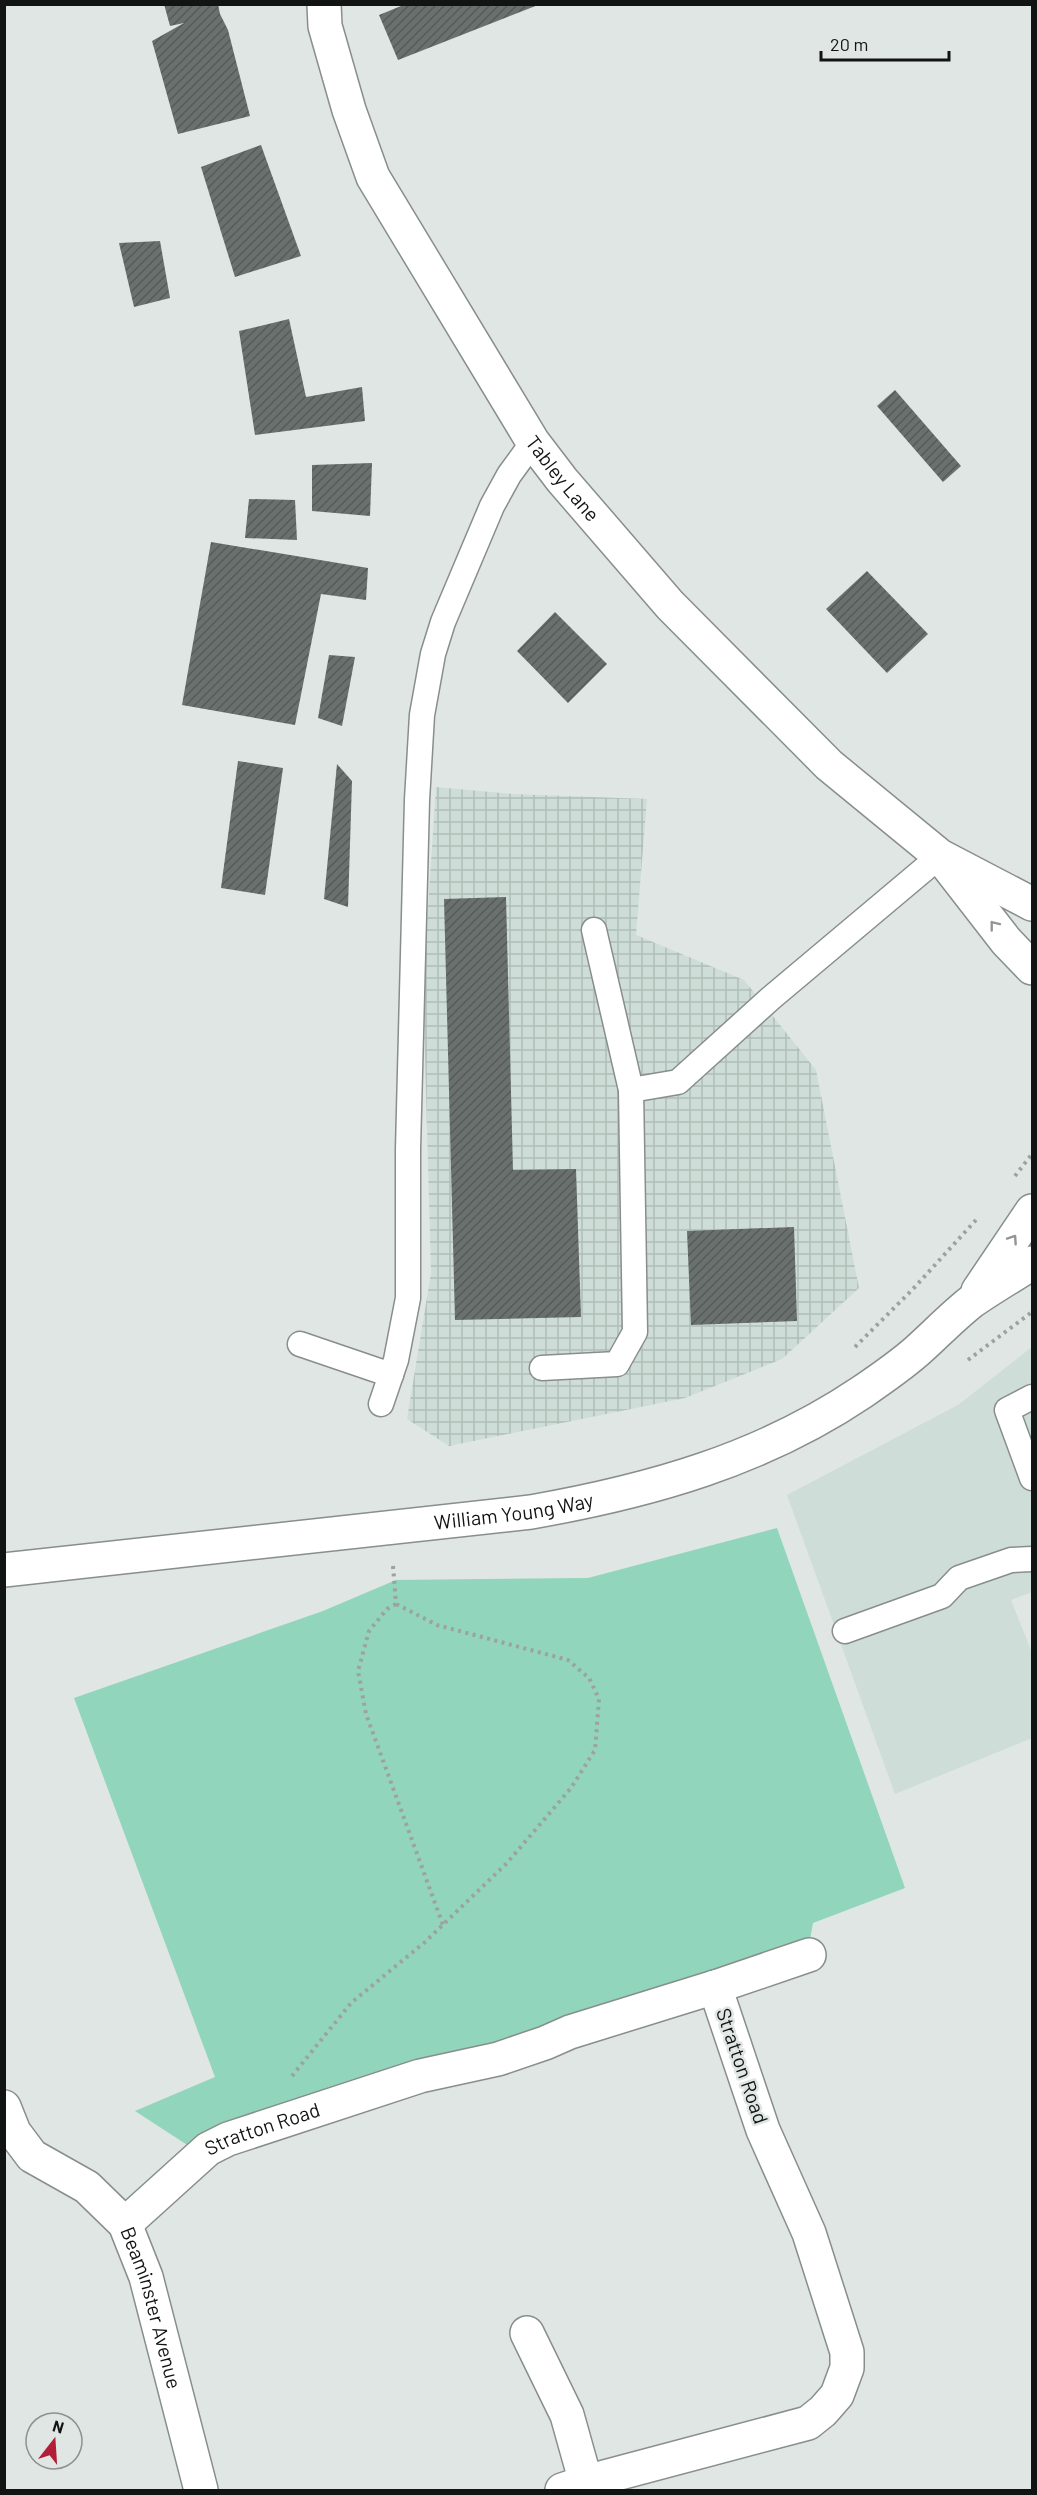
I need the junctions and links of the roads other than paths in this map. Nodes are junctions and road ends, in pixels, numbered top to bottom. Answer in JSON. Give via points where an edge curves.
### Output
{"nodes":[{"id":1,"x":324,"y":4,"type":"edge"},
{"id":2,"x":533,"y":442,"type":"junction"},
{"id":3,"x":940,"y":856,"type":"junction"},
{"id":4,"x":1032,"y":904,"type":"edge"},
{"id":5,"x":594,"y":930,"type":"dead end"},
{"id":6,"x":1032,"y":968,"type":"edge"},
{"id":7,"x":631,"y":1090,"type":"junction"},
{"id":8,"x":1032,"y":1211,"type":"edge"},
{"id":9,"x":1032,"y":1263,"type":"edge"},
{"id":10,"x":971,"y":1303,"type":"junction"},
{"id":11,"x":300,"y":1344,"type":"dead end"},
{"id":12,"x":542,"y":1368,"type":"dead end"},
{"id":13,"x":391,"y":1375,"type":"junction"},
{"id":14,"x":1032,"y":1397,"type":"edge"},
{"id":15,"x":381,"y":1404,"type":"dead end"},
{"id":16,"x":1032,"y":1478,"type":"edge"},
{"id":17,"x":1032,"y":1559,"type":"edge"},
{"id":18,"x":4,"y":1570,"type":"edge"},
{"id":19,"x":844,"y":1631,"type":"dead end"},
{"id":20,"x":809,"y":1955,"type":"dead end"},
{"id":21,"x":715,"y":1987,"type":"junction"},
{"id":22,"x":4,"y":2107,"type":"edge"},
{"id":23,"x":125,"y":2224,"type":"junction"},
{"id":24,"x":527,"y":2333,"type":"dead end"},
{"id":25,"x":579,"y":2488,"type":"edge"},
{"id":26,"x":201,"y":2490,"type":"edge"}],
"edges":[{"from":1,"to":2,"type":"main road","name":"Tabley Lane","via":[[324,26],[373,177]]},
{"from":2,"to":3,"type":"main road","name":"Tabley Lane","via":[[655,588],[714,651],[829,765]]},
{"from":2,"to":13,"type":"lane","via":[[492,506],[443,622],[422,715],[408,1149],[408,1298]]},
{"from":3,"to":4,"type":"main road","name":"Tabley Lane"},
{"from":6,"to":3,"type":"main road","name":"Tabley Lane","one_way":true},
{"from":3,"to":7,"type":"lane","via":[[678,1082]]},
{"from":5,"to":7,"type":"lane"},
{"from":7,"to":12,"type":"lane","via":[[635,1332],[616,1364]]},
{"from":10,"to":8,"type":"main road","name":"William Young Way","one_way":true},
{"from":9,"to":10,"type":"main road","name":"William Young Way"},
{"from":10,"to":18,"type":"main road","name":"William Young Way","via":[[888,1373],[797,1431],[731,1461],[664,1484],[531,1512]]},
{"from":11,"to":13,"type":"lane"},
{"from":13,"to":15,"type":"lane"},
{"from":14,"to":16,"type":"lane","via":[[1007,1410]]},
{"from":17,"to":19,"type":"lane","via":[[1011,1560],[959,1578],[942,1596]]},
{"from":20,"to":21,"type":"main road"},
{"from":21,"to":23,"type":"main road","name":"Stratton Road","via":[[498,2059],[420,2076],[228,2139],[207,2149]]},
{"from":21,"to":25,"type":"main road","name":"Stratton Road","via":[[763,2130],[809,2233],[841,2327],[847,2368],[837,2395],[808,2422]]},
{"from":22,"to":23,"type":"main road","name":"Beaminster Avenue","via":[[14,2132],[32,2156],[87,2187]]},
{"from":23,"to":26,"type":"main road","name":"Beaminster Avenue","via":[[146,2277]]},
{"from":24,"to":25,"type":"main road","name":"Stratton Road","via":[[567,2415]]}]}
